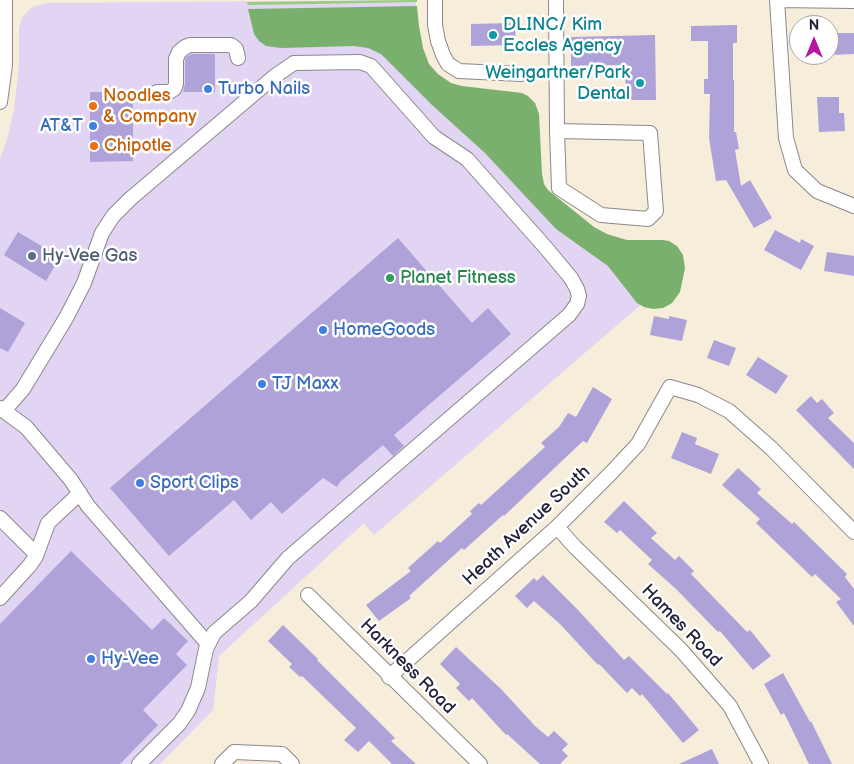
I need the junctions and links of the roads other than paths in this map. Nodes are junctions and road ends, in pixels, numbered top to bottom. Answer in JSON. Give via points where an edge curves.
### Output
{"nodes":[{"id":1,"x":5,"y":0,"type":"edge"},
{"id":2,"x":435,"y":0,"type":"edge"},
{"id":3,"x":556,"y":0,"type":"edge"},
{"id":4,"x":777,"y":0,"type":"edge"},
{"id":5,"x":854,"y":1,"type":"edge"},
{"id":6,"x":238,"y":58,"type":"dead end"},
{"id":7,"x":521,"y":74,"type":"dead end"},
{"id":8,"x":157,"y":92,"type":"dead end"},
{"id":9,"x":0,"y":102,"type":"edge"},
{"id":10,"x":557,"y":131,"type":"junction"},
{"id":11,"x":854,"y":206,"type":"edge"},
{"id":12,"x":2,"y":409,"type":"edge"},
{"id":13,"x":80,"y":493,"type":"junction"},
{"id":14,"x":0,"y":518,"type":"edge"},
{"id":15,"x":557,"y":527,"type":"junction"},
{"id":16,"x":854,"y":532,"type":"edge"},
{"id":17,"x":36,"y":554,"type":"junction"},
{"id":18,"x":308,"y":595,"type":"dead end"},
{"id":19,"x":0,"y":598,"type":"edge"},
{"id":20,"x":208,"y":644,"type":"junction"},
{"id":21,"x":389,"y":677,"type":"junction"},
{"id":22,"x":139,"y":764,"type":"edge"},
{"id":23,"x":222,"y":764,"type":"edge"},
{"id":24,"x":292,"y":764,"type":"edge"},
{"id":25,"x":480,"y":764,"type":"edge"},
{"id":26,"x":761,"y":764,"type":"edge"}],
"edges":[{"from":1,"to":9,"type":"street","via":[[5,66]]},
{"from":2,"to":7,"type":"street","via":[[438,41],[448,64],[460,71]]},
{"from":3,"to":10,"type":"street"},
{"from":4,"to":5,"type":"street"},
{"from":4,"to":11,"type":"street","via":[[786,138],[795,170],[818,191]]},
{"from":6,"to":8,"type":"street","via":[[236,49],[231,45],[185,47],[176,59],[174,90]]},
{"from":10,"to":10,"type":"street","via":[[650,133],[656,211],[648,219],[601,215],[559,188]]},
{"from":12,"to":13,"type":"street","via":[[26,427]]},
{"from":12,"to":20,"type":"street","via":[[22,389],[66,318],[113,216],[292,63],[360,62],[370,65],[434,138],[467,159],[546,248],[574,282],[578,300],[573,311],[288,558],[258,594],[216,632]]},
{"from":13,"to":17,"type":"street","via":[[48,523]]},
{"from":13,"to":20,"type":"street"},
{"from":14,"to":17,"type":"street"},
{"from":15,"to":16,"type":"street","name":"Heath Avenue South","via":[[638,444],[670,387],[698,395],[729,411],[771,448]]},
{"from":15,"to":21,"type":"street","name":"Heath Avenue South"},
{"from":15,"to":26,"type":"street","name":"Hames Road","via":[[681,650],[730,706]]},
{"from":17,"to":19,"type":"street","via":[[25,572]]},
{"from":18,"to":21,"type":"street","name":"Harkness Road"},
{"from":20,"to":22,"type":"street","via":[[188,711]]},
{"from":21,"to":25,"type":"street","name":"Harkness Road"},
{"from":23,"to":24,"type":"street","via":[[234,752],[282,754]]}]}
